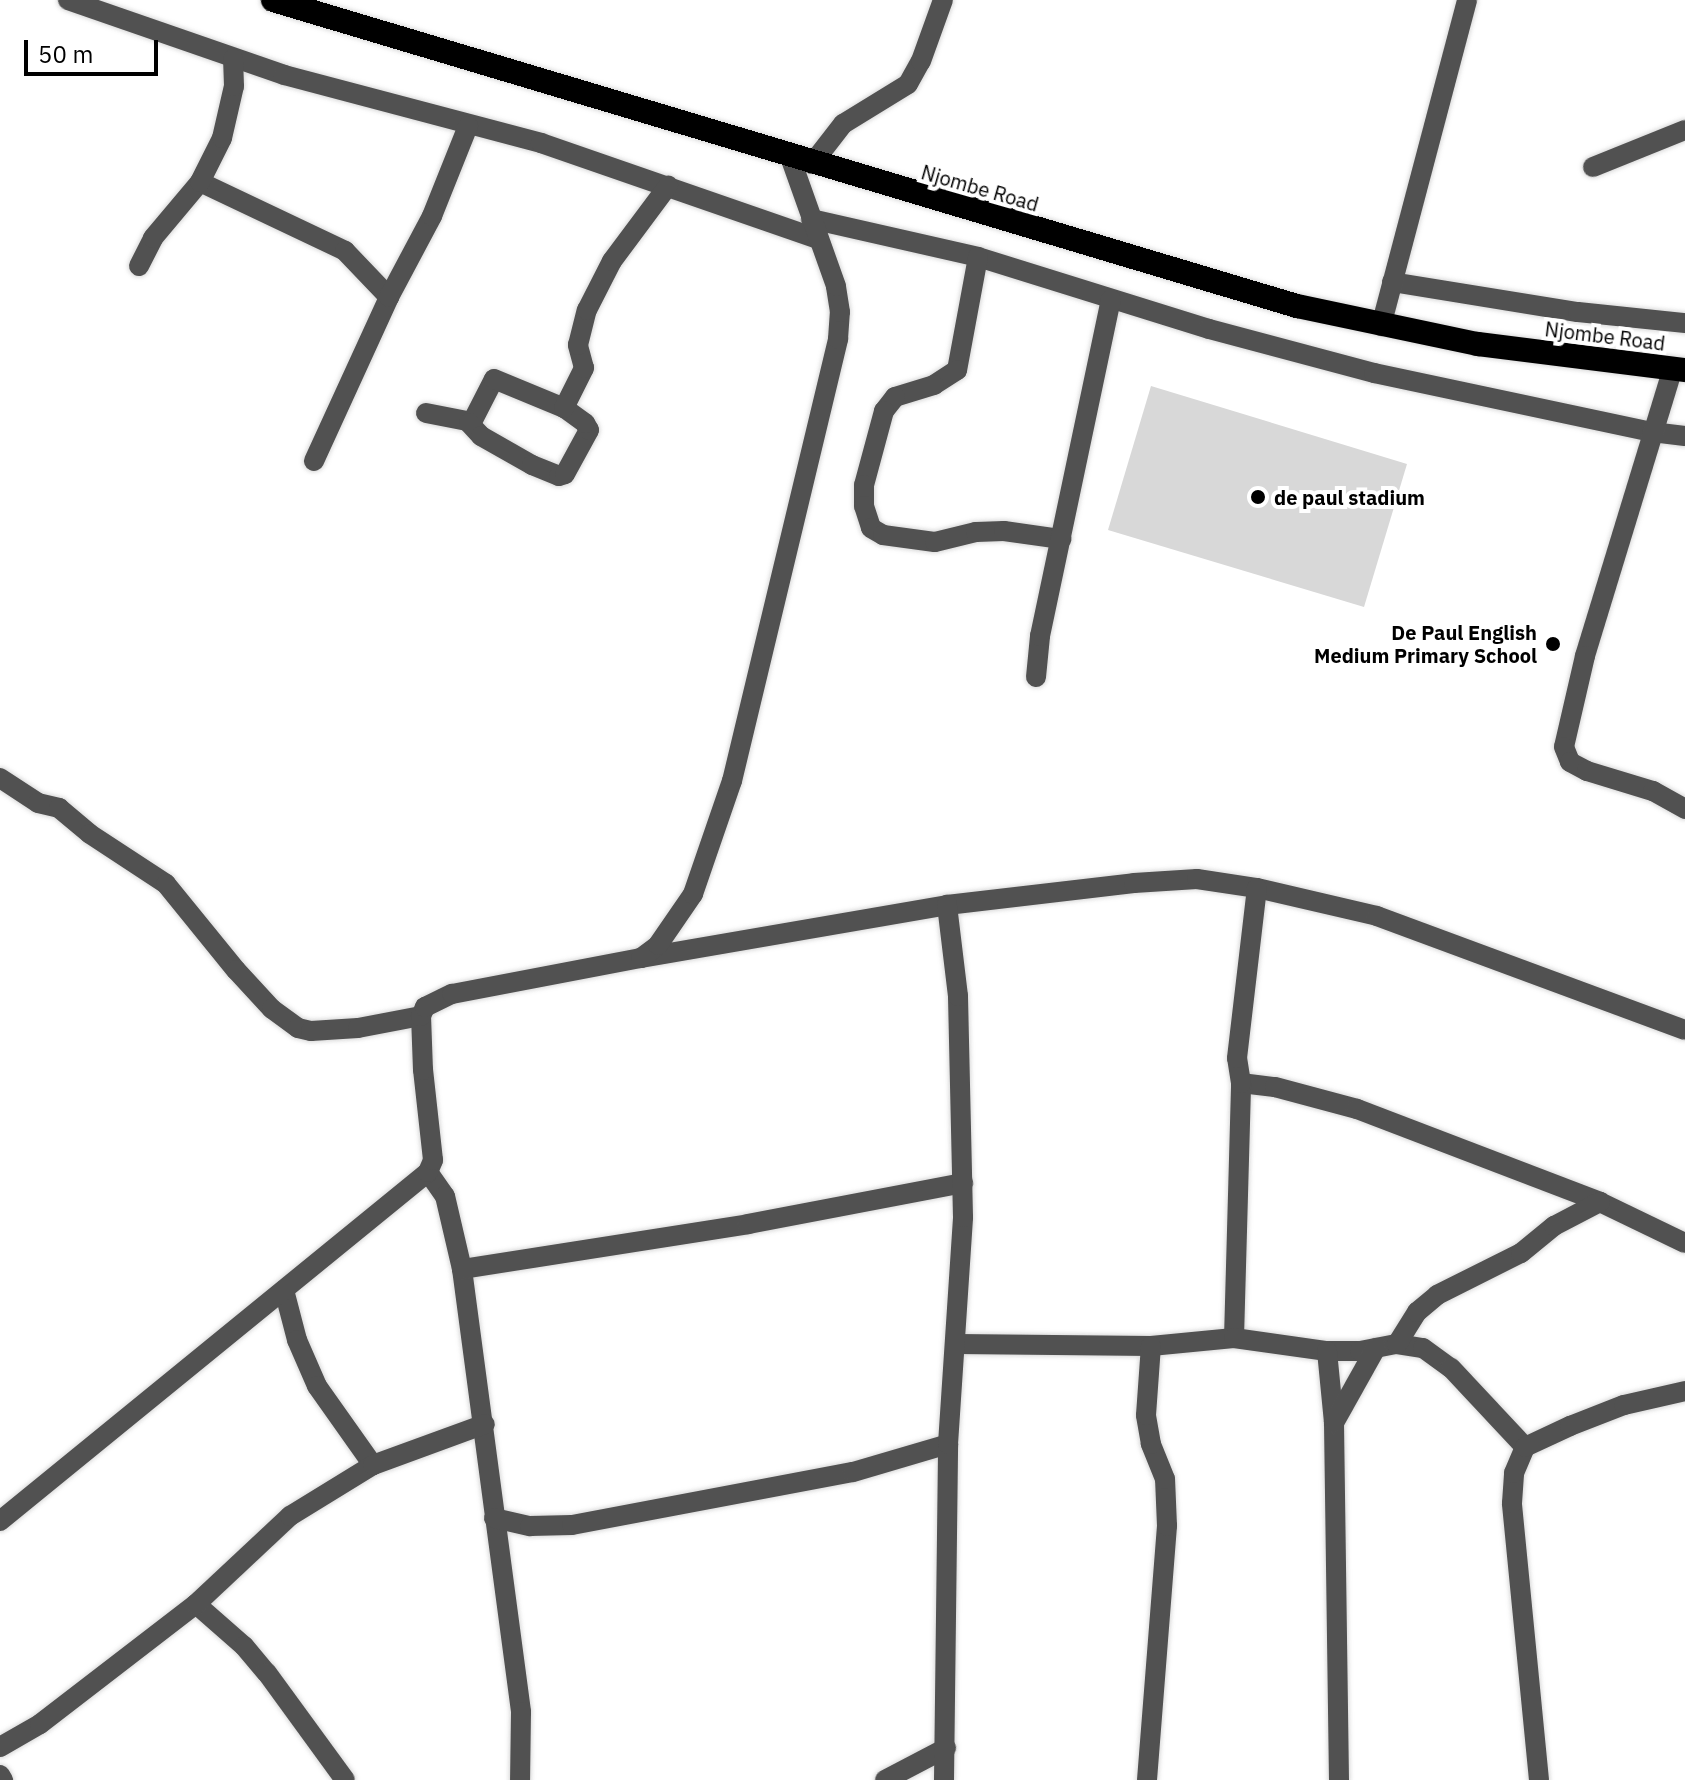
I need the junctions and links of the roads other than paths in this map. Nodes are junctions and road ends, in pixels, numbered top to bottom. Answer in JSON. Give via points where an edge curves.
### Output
{"nodes":[{"id":1,"x":273,"y":0,"type":"edge"},
{"id":2,"x":943,"y":0,"type":"edge"},
{"id":3,"x":1467,"y":0,"type":"edge"},
{"id":4,"x":74,"y":1,"type":"edge"},
{"id":5,"x":233,"y":59,"type":"junction"},
{"id":6,"x":468,"y":126,"type":"junction"},
{"id":7,"x":1685,"y":130,"type":"edge"},
{"id":8,"x":801,"y":160,"type":"junction"},
{"id":9,"x":1593,"y":167,"type":"dead end"},
{"id":10,"x":200,"y":182,"type":"junction"},
{"id":11,"x":668,"y":186,"type":"junction"},
{"id":12,"x":811,"y":219,"type":"junction"},
{"id":13,"x":819,"y":239,"type":"junction"},
{"id":14,"x":978,"y":257,"type":"junction"},
{"id":15,"x":139,"y":266,"type":"dead end"},
{"id":16,"x":1392,"y":282,"type":"junction"},
{"id":17,"x":389,"y":297,"type":"junction"},
{"id":18,"x":1111,"y":299,"type":"junction"},
{"id":19,"x":1685,"y":323,"type":"edge"},
{"id":20,"x":1381,"y":326,"type":"junction"},
{"id":21,"x":1679,"y":369,"type":"edge"},
{"id":22,"x":564,"y":408,"type":"junction"},
{"id":23,"x":426,"y":413,"type":"dead end"},
{"id":24,"x":469,"y":423,"type":"junction"},
{"id":25,"x":1652,"y":432,"type":"junction"},
{"id":26,"x":1685,"y":436,"type":"edge"},
{"id":27,"x":314,"y":461,"type":"dead end"},
{"id":28,"x":1061,"y":539,"type":"junction"},
{"id":29,"x":1036,"y":677,"type":"dead end"},
{"id":30,"x":0,"y":778,"type":"edge"},
{"id":31,"x":1685,"y":809,"type":"edge"},
{"id":32,"x":1257,"y":888,"type":"junction"},
{"id":33,"x":947,"y":905,"type":"junction"},
{"id":34,"x":641,"y":958,"type":"junction"},
{"id":35,"x":421,"y":1016,"type":"junction"},
{"id":36,"x":1685,"y":1030,"type":"edge"},
{"id":37,"x":1241,"y":1083,"type":"junction"},
{"id":38,"x":428,"y":1172,"type":"junction"},
{"id":39,"x":963,"y":1183,"type":"junction"},
{"id":40,"x":1600,"y":1202,"type":"junction"},
{"id":41,"x":1685,"y":1243,"type":"edge"},
{"id":42,"x":462,"y":1269,"type":"junction"},
{"id":43,"x":284,"y":1290,"type":"junction"},
{"id":44,"x":1234,"y":1338,"type":"junction"},
{"id":45,"x":957,"y":1344,"type":"junction"},
{"id":46,"x":1397,"y":1344,"type":"junction"},
{"id":47,"x":1151,"y":1346,"type":"junction"},
{"id":48,"x":1376,"y":1348,"type":"junction"},
{"id":49,"x":1327,"y":1351,"type":"junction"},
{"id":50,"x":1685,"y":1391,"type":"edge"},
{"id":51,"x":1334,"y":1423,"type":"junction"},
{"id":52,"x":485,"y":1424,"type":"junction"},
{"id":53,"x":948,"y":1444,"type":"junction"},
{"id":54,"x":1525,"y":1447,"type":"junction"},
{"id":55,"x":373,"y":1465,"type":"junction"},
{"id":56,"x":494,"y":1518,"type":"junction"},
{"id":57,"x":0,"y":1521,"type":"edge"},
{"id":58,"x":196,"y":1604,"type":"junction"},
{"id":59,"x":0,"y":1747,"type":"edge"},
{"id":60,"x":946,"y":1748,"type":"junction"},
{"id":61,"x":0,"y":1775,"type":"edge"},
{"id":62,"x":3,"y":1780,"type":"edge"},
{"id":63,"x":345,"y":1780,"type":"edge"},
{"id":64,"x":520,"y":1780,"type":"edge"},
{"id":65,"x":885,"y":1780,"type":"edge"},
{"id":66,"x":944,"y":1780,"type":"edge"},
{"id":67,"x":1147,"y":1780,"type":"edge"},
{"id":68,"x":1339,"y":1780,"type":"edge"},
{"id":69,"x":1539,"y":1780,"type":"edge"}],
"edges":[{"from":1,"to":8,"type":"highway","name":"Njombe Road"},
{"from":2,"to":8,"type":"street","via":[[908,84],[843,124]]},
{"from":3,"to":16,"type":"street"},
{"from":4,"to":5,"type":"street"},
{"from":5,"to":6,"type":"street"},
{"from":5,"to":10,"type":"street","via":[[231,110]]},
{"from":6,"to":11,"type":"street","via":[[541,143]]},
{"from":6,"to":17,"type":"street","via":[[432,216]]},
{"from":7,"to":9,"type":"street"},
{"from":8,"to":12,"type":"street"},
{"from":8,"to":20,"type":"highway","name":"Njombe Road"},
{"from":10,"to":15,"type":"street","via":[[153,238]]},
{"from":10,"to":17,"type":"street","via":[[345,251]]},
{"from":11,"to":13,"type":"street"},
{"from":11,"to":22,"type":"street","via":[[597,286],[578,340],[584,368]]},
{"from":12,"to":13,"type":"street"},
{"from":12,"to":14,"type":"street"},
{"from":13,"to":34,"type":"street","via":[[836,286],[838,339],[765,652],[732,781],[693,894],[658,945]]},
{"from":14,"to":18,"type":"street"},
{"from":14,"to":28,"type":"street","via":[[957,370],[949,379],[895,397],[884,411],[864,485],[864,506],[871,528],[883,535],[935,542],[1004,531]]},
{"from":16,"to":19,"type":"street"},
{"from":16,"to":20,"type":"street"},
{"from":17,"to":27,"type":"street"},
{"from":18,"to":25,"type":"street","via":[[1374,373]]},
{"from":18,"to":28,"type":"street"},
{"from":20,"to":21,"type":"highway","name":"Njombe Road"},
{"from":21,"to":25,"type":"street"},
{"from":22,"to":24,"type":"street","via":[[494,379]]},
{"from":22,"to":24,"type":"street","via":[[589,430],[575,461],[559,476],[481,436]]},
{"from":23,"to":24,"type":"street"},
{"from":25,"to":26,"type":"street"},
{"from":25,"to":31,"type":"street","via":[[1585,656],[1564,747],[1570,762],[1587,771],[1653,791]]},
{"from":28,"to":29,"type":"street"},
{"from":30,"to":35,"type":"street","via":[[38,803],[59,808],[166,884],[236,970],[298,1028],[358,1028]]},
{"from":32,"to":33,"type":"street","via":[[1197,879]]},
{"from":32,"to":36,"type":"street","via":[[1377,916]]},
{"from":32,"to":37,"type":"street","via":[[1239,1025]]},
{"from":33,"to":34,"type":"street"},
{"from":33,"to":39,"type":"street","via":[[958,996]]},
{"from":34,"to":35,"type":"street","via":[[452,994],[425,1007]]},
{"from":35,"to":38,"type":"street","via":[[433,1152]]},
{"from":37,"to":40,"type":"street","via":[[1357,1109]]},
{"from":37,"to":44,"type":"street"},
{"from":38,"to":42,"type":"street","via":[[445,1196]]},
{"from":38,"to":43,"type":"street"},
{"from":39,"to":42,"type":"street","via":[[748,1224]]},
{"from":39,"to":45,"type":"street"},
{"from":40,"to":41,"type":"street"},
{"from":40,"to":46,"type":"street","via":[[1554,1226],[1521,1253],[1437,1295],[1417,1312]]},
{"from":42,"to":52,"type":"street"},
{"from":43,"to":55,"type":"street","via":[[317,1386]]},
{"from":43,"to":57,"type":"street"},
{"from":44,"to":47,"type":"street"},
{"from":44,"to":49,"type":"street"},
{"from":45,"to":47,"type":"street"},
{"from":45,"to":53,"type":"street"},
{"from":46,"to":48,"type":"street"},
{"from":46,"to":54,"type":"street","via":[[1423,1348],[1451,1368]]},
{"from":47,"to":67,"type":"street","via":[[1146,1415],[1165,1479],[1167,1510]]},
{"from":48,"to":49,"type":"street"},
{"from":48,"to":51,"type":"street"},
{"from":49,"to":51,"type":"street"},
{"from":50,"to":54,"type":"street","via":[[1624,1405]]},
{"from":51,"to":68,"type":"street"},
{"from":52,"to":55,"type":"street"},
{"from":52,"to":56,"type":"street"},
{"from":53,"to":56,"type":"street","via":[[853,1472],[572,1525],[530,1526]]},
{"from":53,"to":60,"type":"street"},
{"from":54,"to":69,"type":"street","via":[[1514,1473],[1512,1503]]},
{"from":55,"to":58,"type":"street","via":[[290,1516]]},
{"from":56,"to":64,"type":"street","via":[[521,1712]]},
{"from":58,"to":59,"type":"street","via":[[40,1724]]},
{"from":58,"to":63,"type":"street","via":[[267,1673]]},
{"from":60,"to":65,"type":"street"},
{"from":60,"to":66,"type":"street"},
{"from":61,"to":62,"type":"street"}]}
